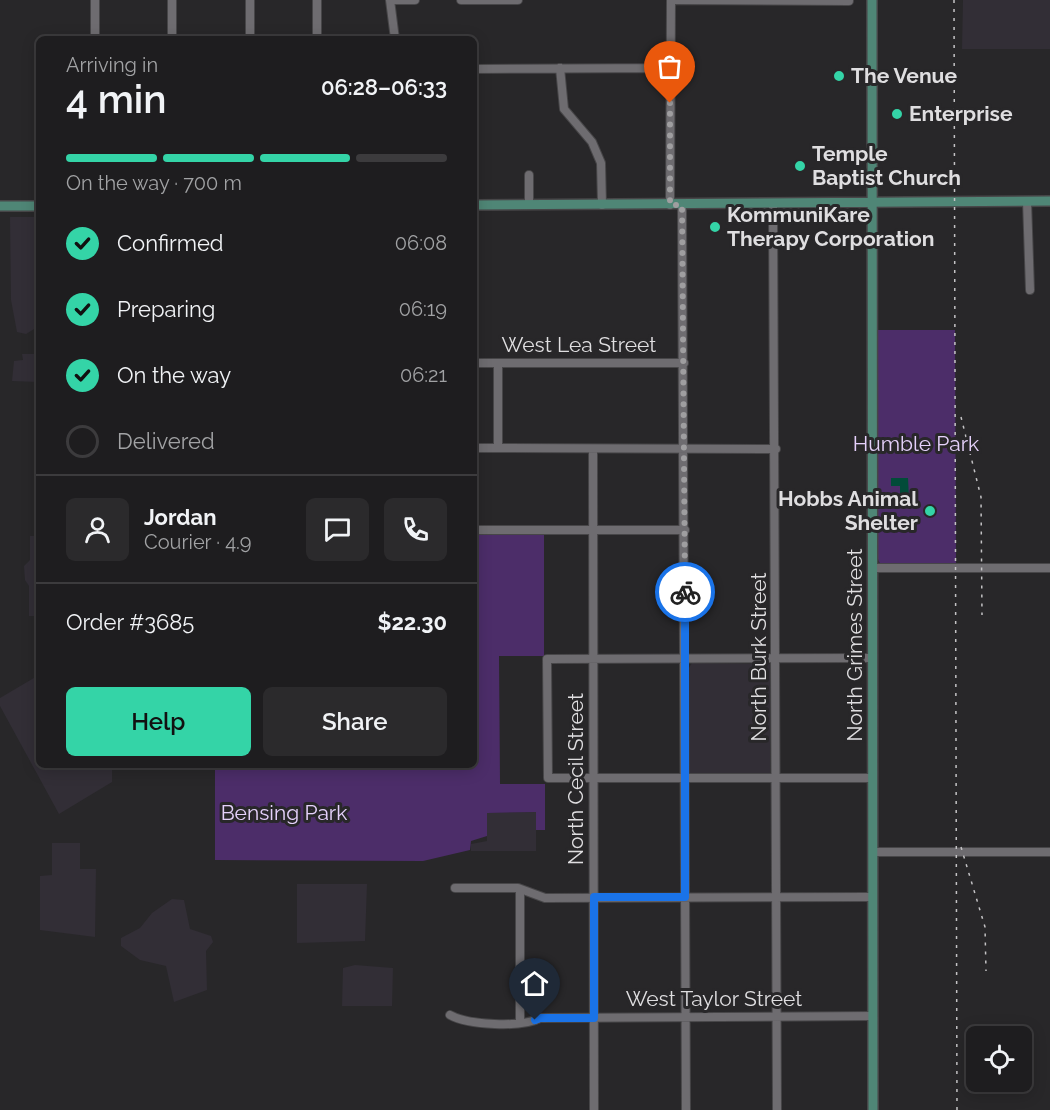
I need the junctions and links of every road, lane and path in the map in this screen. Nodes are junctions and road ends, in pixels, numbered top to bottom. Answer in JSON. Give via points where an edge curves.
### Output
{"nodes":[{"id":1,"x":95,"y":0,"type":"edge"},
{"id":2,"x":172,"y":0,"type":"edge"},
{"id":3,"x":250,"y":0,"type":"edge"},
{"id":4,"x":317,"y":0,"type":"edge"},
{"id":5,"x":390,"y":0,"type":"edge"},
{"id":6,"x":415,"y":0,"type":"edge"},
{"id":7,"x":461,"y":0,"type":"edge"},
{"id":8,"x":518,"y":0,"type":"edge"},
{"id":9,"x":671,"y":0,"type":"edge"},
{"id":10,"x":676,"y":0,"type":"edge"},
{"id":11,"x":872,"y":0,"type":"edge"},
{"id":12,"x":849,"y":1,"type":"edge"},
{"id":13,"x":95,"y":36,"type":"edge"},
{"id":14,"x":172,"y":36,"type":"edge"},
{"id":15,"x":250,"y":36,"type":"edge"},
{"id":16,"x":317,"y":36,"type":"edge"},
{"id":17,"x":395,"y":36,"type":"edge"},
{"id":18,"x":560,"y":68,"type":"junction"},
{"id":19,"x":671,"y":68,"type":"junction"},
{"id":20,"x":477,"y":69,"type":"edge"},
{"id":21,"x":529,"y":175,"type":"dead end"},
{"id":22,"x":1026,"y":201,"type":"junction"},
{"id":23,"x":1050,"y":201,"type":"edge"},
{"id":24,"x":774,"y":204,"type":"junction"},
{"id":25,"x":872,"y":204,"type":"junction"},
{"id":26,"x":477,"y":205,"type":"edge"},
{"id":27,"x":529,"y":205,"type":"junction"},
{"id":28,"x":602,"y":205,"type":"junction"},
{"id":29,"x":670,"y":205,"type":"junction"},
{"id":30,"x":682,"y":205,"type":"junction"},
{"id":31,"x":0,"y":206,"type":"edge"},
{"id":32,"x":36,"y":206,"type":"edge"},
{"id":33,"x":1030,"y":290,"type":"dead end"},
{"id":34,"x":477,"y":363,"type":"edge"},
{"id":35,"x":498,"y":363,"type":"junction"},
{"id":36,"x":684,"y":363,"type":"junction"},
{"id":37,"x":477,"y":448,"type":"edge"},
{"id":38,"x":498,"y":448,"type":"junction"},
{"id":39,"x":593,"y":449,"type":"junction"},
{"id":40,"x":684,"y":449,"type":"junction"},
{"id":41,"x":776,"y":449,"type":"junction"},
{"id":42,"x":477,"y":530,"type":"edge"},
{"id":43,"x":593,"y":530,"type":"junction"},
{"id":44,"x":684,"y":530,"type":"junction"},
{"id":45,"x":873,"y":568,"type":"junction"},
{"id":46,"x":1050,"y":568,"type":"edge"},
{"id":47,"x":777,"y":658,"type":"junction"},
{"id":48,"x":873,"y":658,"type":"junction"},
{"id":49,"x":594,"y":659,"type":"junction"},
{"id":50,"x":685,"y":659,"type":"junction"},
{"id":51,"x":594,"y":778,"type":"junction"},
{"id":52,"x":685,"y":778,"type":"junction"},
{"id":53,"x":777,"y":778,"type":"junction"},
{"id":54,"x":873,"y":778,"type":"junction"},
{"id":55,"x":873,"y":852,"type":"junction"},
{"id":56,"x":1050,"y":852,"type":"edge"},
{"id":57,"x":455,"y":888,"type":"dead end"},
{"id":58,"x":520,"y":889,"type":"junction"},
{"id":59,"x":777,"y":896,"type":"junction"},
{"id":60,"x":594,"y":897,"type":"junction"},
{"id":61,"x":685,"y":897,"type":"junction"},
{"id":62,"x":873,"y":897,"type":"junction"},
{"id":63,"x":450,"y":1015,"type":"dead end"},
{"id":64,"x":873,"y":1016,"type":"junction"},
{"id":65,"x":686,"y":1017,"type":"junction"},
{"id":66,"x":777,"y":1017,"type":"junction"},
{"id":67,"x":594,"y":1018,"type":"junction"},
{"id":68,"x":520,"y":1022,"type":"junction"},
{"id":69,"x":594,"y":1110,"type":"edge"},
{"id":70,"x":686,"y":1110,"type":"edge"},
{"id":71,"x":777,"y":1110,"type":"edge"},
{"id":72,"x":873,"y":1110,"type":"edge"}],
"edges":[{"from":1,"to":13,"type":"street"},
{"from":2,"to":14,"type":"street"},
{"from":3,"to":15,"type":"street"},
{"from":4,"to":16,"type":"street"},
{"from":5,"to":6,"type":"street"},
{"from":5,"to":17,"type":"street"},
{"from":7,"to":8,"type":"street"},
{"from":9,"to":19,"type":"street"},
{"from":10,"to":12,"type":"street"},
{"from":11,"to":25,"type":"main road","name":"North Grimes Street"},
{"from":18,"to":19,"type":"street"},
{"from":18,"to":20,"type":"street"},
{"from":18,"to":28,"type":"street","via":[[564,109],[592,142],[601,163]]},
{"from":19,"to":29,"type":"street"},
{"from":21,"to":27,"type":"street"},
{"from":22,"to":23,"type":"main road"},
{"from":22,"to":25,"type":"main road"},
{"from":22,"to":33,"type":"street"},
{"from":24,"to":25,"type":"main road"},
{"from":24,"to":30,"type":"main road"},
{"from":24,"to":41,"type":"street","name":"North Burk Street"},
{"from":25,"to":45,"type":"main road","name":"North Grimes Street"},
{"from":26,"to":27,"type":"main road"},
{"from":27,"to":28,"type":"main road"},
{"from":28,"to":29,"type":"main road"},
{"from":29,"to":30,"type":"main road"},
{"from":30,"to":36,"type":"street"},
{"from":31,"to":32,"type":"main road"},
{"from":34,"to":35,"type":"street","name":"West Lea Street"},
{"from":35,"to":36,"type":"street","name":"West Lea Street"},
{"from":35,"to":38,"type":"street"},
{"from":36,"to":40,"type":"street"},
{"from":37,"to":38,"type":"street"},
{"from":38,"to":39,"type":"street"},
{"from":39,"to":40,"type":"street"},
{"from":39,"to":43,"type":"street","name":"North Cecil Street"},
{"from":40,"to":41,"type":"street"},
{"from":40,"to":44,"type":"street"},
{"from":41,"to":47,"type":"street","name":"North Burk Street"},
{"from":42,"to":43,"type":"street"},
{"from":43,"to":44,"type":"street"},
{"from":43,"to":49,"type":"street","name":"North Cecil Street"},
{"from":44,"to":50,"type":"street"},
{"from":45,"to":46,"type":"street"},
{"from":45,"to":48,"type":"main road","name":"North Grimes Street"},
{"from":47,"to":48,"type":"street"},
{"from":47,"to":50,"type":"street"},
{"from":47,"to":53,"type":"street","name":"North Burk Street"},
{"from":48,"to":54,"type":"main road","name":"North Grimes Street"},
{"from":49,"to":50,"type":"street"},
{"from":49,"to":51,"type":"street","name":"North Cecil Street"},
{"from":49,"to":51,"type":"street","via":[[547,659],[548,778]]},
{"from":50,"to":52,"type":"street"},
{"from":51,"to":52,"type":"street"},
{"from":51,"to":60,"type":"street","name":"North Cecil Street"},
{"from":52,"to":53,"type":"street"},
{"from":52,"to":61,"type":"street"},
{"from":53,"to":54,"type":"street"},
{"from":53,"to":59,"type":"street","name":"North Burk Street"},
{"from":54,"to":55,"type":"main road","name":"North Grimes Street"},
{"from":55,"to":56,"type":"street"},
{"from":55,"to":62,"type":"main road","name":"North Grimes Street"},
{"from":57,"to":58,"type":"street"},
{"from":58,"to":60,"type":"street","via":[[544,898]]},
{"from":58,"to":68,"type":"street"},
{"from":59,"to":61,"type":"street"},
{"from":59,"to":62,"type":"street"},
{"from":59,"to":66,"type":"street","name":"North Burk Street"},
{"from":60,"to":61,"type":"street"},
{"from":60,"to":67,"type":"street","name":"North Cecil Street"},
{"from":61,"to":65,"type":"street"},
{"from":62,"to":64,"type":"main road","name":"North Grimes Street"},
{"from":63,"to":68,"type":"street","name":"West Taylor Street","via":[[464,1022]]},
{"from":64,"to":66,"type":"street","name":"West Taylor Street"},
{"from":64,"to":72,"type":"main road","name":"North Grimes Street"},
{"from":65,"to":66,"type":"street","name":"West Taylor Street"},
{"from":65,"to":67,"type":"street","name":"West Taylor Street"},
{"from":65,"to":70,"type":"street"},
{"from":66,"to":71,"type":"street","name":"North Burk Street"},
{"from":67,"to":68,"type":"street","name":"West Taylor Street"},
{"from":67,"to":69,"type":"street","name":"North Cecil Street"}]}
